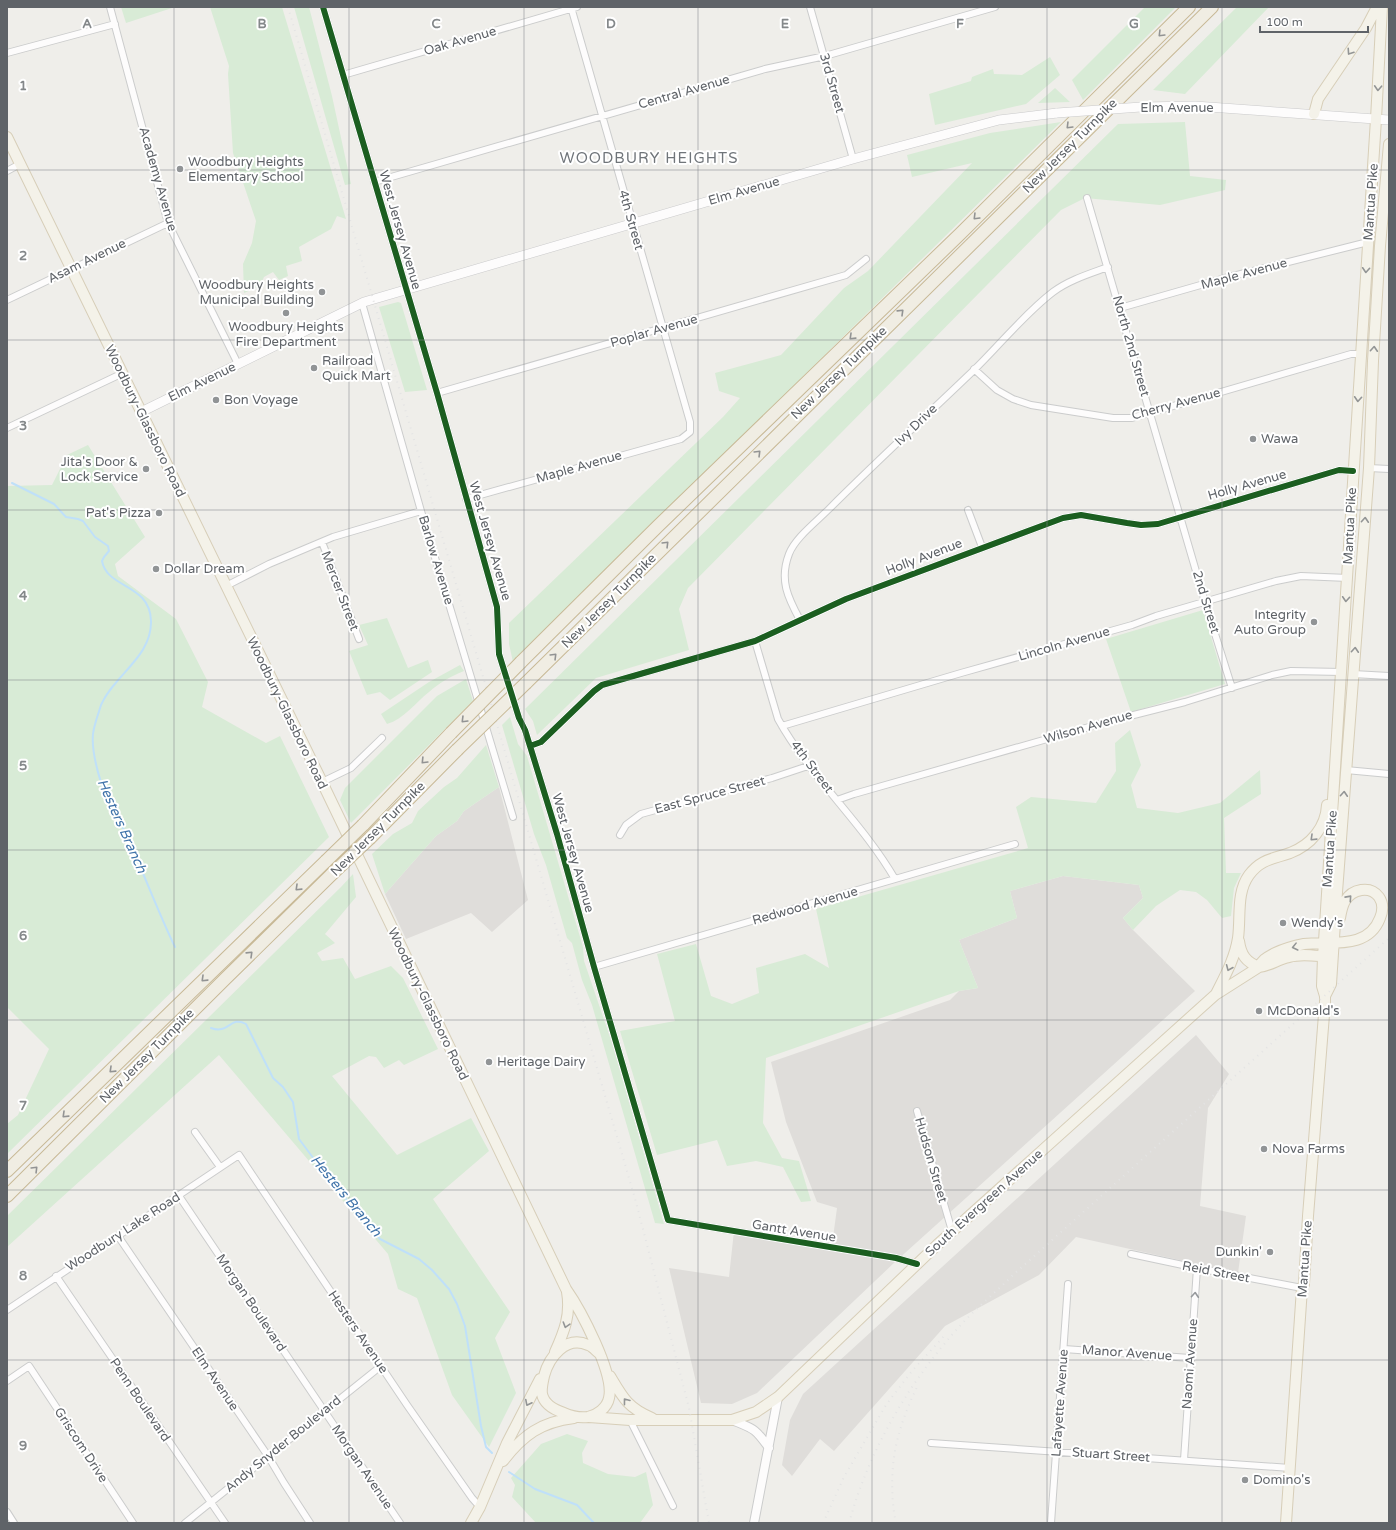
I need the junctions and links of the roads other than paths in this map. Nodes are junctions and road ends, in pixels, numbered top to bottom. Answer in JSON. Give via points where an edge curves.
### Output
{"nodes":[{"id":1,"x":110,"y":7,"type":"edge"},
{"id":2,"x":323,"y":7,"type":"edge"},
{"id":3,"x":810,"y":7,"type":"edge"},
{"id":4,"x":995,"y":7,"type":"edge"},
{"id":5,"x":1189,"y":7,"type":"edge"},
{"id":6,"x":1212,"y":7,"type":"edge"},
{"id":7,"x":1377,"y":7,"type":"edge"},
{"id":8,"x":1382,"y":7,"type":"edge"},
{"id":9,"x":573,"y":8,"type":"edge"},
{"id":10,"x":115,"y":24,"type":"junction"},
{"id":11,"x":7,"y":53,"type":"edge"},
{"id":12,"x":825,"y":56,"type":"junction"},
{"id":13,"x":343,"y":75,"type":"junction"},
{"id":14,"x":1314,"y":114,"type":"junction"},
{"id":15,"x":602,"y":116,"type":"junction"},
{"id":16,"x":1376,"y":119,"type":"junction"},
{"id":17,"x":1389,"y":120,"type":"edge"},
{"id":18,"x":7,"y":137,"type":"edge"},
{"id":19,"x":1389,"y":144,"type":"edge"},
{"id":20,"x":853,"y":159,"type":"junction"},
{"id":21,"x":20,"y":164,"type":"junction"},
{"id":22,"x":7,"y":171,"type":"edge"},
{"id":23,"x":374,"y":182,"type":"junction"},
{"id":24,"x":1087,"y":198,"type":"dead end"},
{"id":25,"x":168,"y":223,"type":"junction"},
{"id":26,"x":632,"y":224,"type":"junction"},
{"id":27,"x":1368,"y":242,"type":"junction"},
{"id":28,"x":866,"y":259,"type":"dead end"},
{"id":29,"x":1108,"y":267,"type":"junction"},
{"id":30,"x":71,"y":268,"type":"junction"},
{"id":31,"x":406,"y":289,"type":"junction"},
{"id":32,"x":7,"y":300,"type":"edge"},
{"id":33,"x":362,"y":303,"type":"junction"},
{"id":34,"x":1120,"y":308,"type":"junction"},
{"id":35,"x":663,"y":328,"type":"junction"},
{"id":36,"x":1361,"y":354,"type":"junction"},
{"id":37,"x":238,"y":364,"type":"junction"},
{"id":38,"x":974,"y":370,"type":"junction"},
{"id":39,"x":123,"y":373,"type":"junction"},
{"id":40,"x":437,"y":393,"type":"junction"},
{"id":41,"x":141,"y":412,"type":"junction"},
{"id":42,"x":1150,"y":414,"type":"junction"},
{"id":43,"x":7,"y":428,"type":"edge"},
{"id":44,"x":690,"y":432,"type":"joint"},
{"id":45,"x":1369,"y":468,"type":"junction"},
{"id":46,"x":1389,"y":469,"type":"edge"},
{"id":47,"x":1353,"y":471,"type":"junction"},
{"id":48,"x":466,"y":499,"type":"junction"},
{"id":49,"x":968,"y":510,"type":"dead end"},
{"id":50,"x":421,"y":511,"type":"junction"},
{"id":51,"x":1181,"y":516,"type":"junction"},
{"id":52,"x":322,"y":542,"type":"junction"},
{"id":53,"x":982,"y":547,"type":"junction"},
{"id":54,"x":1348,"y":578,"type":"junction"},
{"id":55,"x":226,"y":586,"type":"junction"},
{"id":56,"x":1205,"y":602,"type":"junction"},
{"id":57,"x":800,"y":620,"type":"junction"},
{"id":58,"x":359,"y":639,"type":"dead end"},
{"id":59,"x":755,"y":641,"type":"junction"},
{"id":60,"x":1342,"y":672,"type":"junction"},
{"id":61,"x":1353,"y":674,"type":"junction"},
{"id":62,"x":1389,"y":676,"type":"edge"},
{"id":63,"x":1232,"y":688,"type":"junction"},
{"id":64,"x":782,"y":726,"type":"junction"},
{"id":65,"x":1337,"y":735,"type":"junction"},
{"id":66,"x":382,"y":738,"type":"dead end"},
{"id":67,"x":530,"y":746,"type":"junction"},
{"id":68,"x":808,"y":766,"type":"junction"},
{"id":69,"x":1346,"y":770,"type":"junction"},
{"id":70,"x":1389,"y":774,"type":"edge"},
{"id":71,"x":322,"y":782,"type":"junction"},
{"id":72,"x":837,"y":800,"type":"junction"},
{"id":73,"x":513,"y":816,"type":"dead end"},
{"id":74,"x":620,"y":835,"type":"dead end"},
{"id":75,"x":1015,"y":844,"type":"dead end"},
{"id":76,"x":895,"y":879,"type":"junction"},
{"id":77,"x":1335,"y":934,"type":"junction"},
{"id":78,"x":1238,"y":938,"type":"junction"},
{"id":79,"x":1329,"y":944,"type":"junction"},
{"id":80,"x":1323,"y":957,"type":"junction"},
{"id":81,"x":1333,"y":958,"type":"junction"},
{"id":82,"x":594,"y":967,"type":"junction"},
{"id":83,"x":1259,"y":967,"type":"junction"},
{"id":84,"x":1215,"y":995,"type":"junction"},
{"id":85,"x":1325,"y":996,"type":"junction"},
{"id":86,"x":917,"y":1111,"type":"dead end"},
{"id":87,"x":195,"y":1132,"type":"dead end"},
{"id":88,"x":239,"y":1155,"type":"joint"},
{"id":89,"x":220,"y":1167,"type":"junction"},
{"id":90,"x":7,"y":1171,"type":"edge"},
{"id":91,"x":7,"y":1196,"type":"edge"},
{"id":92,"x":179,"y":1196,"type":"junction"},
{"id":93,"x":668,"y":1220,"type":"joint"},
{"id":94,"x":952,"y":1231,"type":"junction"},
{"id":95,"x":118,"y":1236,"type":"junction"},
{"id":96,"x":1131,"y":1254,"type":"dead end"},
{"id":97,"x":916,"y":1264,"type":"junction"},
{"id":98,"x":1197,"y":1268,"type":"junction"},
{"id":99,"x":56,"y":1276,"type":"junction"},
{"id":100,"x":1068,"y":1284,"type":"dead end"},
{"id":101,"x":1302,"y":1288,"type":"junction"},
{"id":102,"x":566,"y":1289,"type":"junction"},
{"id":103,"x":7,"y":1310,"type":"edge"},
{"id":104,"x":1064,"y":1349,"type":"junction"},
{"id":105,"x":600,"y":1354,"type":"junction"},
{"id":106,"x":1190,"y":1358,"type":"junction"},
{"id":107,"x":551,"y":1359,"type":"junction"},
{"id":108,"x":381,"y":1366,"type":"junction"},
{"id":109,"x":546,"y":1369,"type":"junction"},
{"id":110,"x":606,"y":1369,"type":"junction"},
{"id":111,"x":7,"y":1381,"type":"edge"},
{"id":112,"x":778,"y":1397,"type":"junction"},
{"id":113,"x":324,"y":1410,"type":"junction"},
{"id":114,"x":583,"y":1417,"type":"junction"},
{"id":115,"x":630,"y":1420,"type":"junction"},
{"id":116,"x":657,"y":1420,"type":"junction"},
{"id":117,"x":732,"y":1420,"type":"junction"},
{"id":118,"x":931,"y":1443,"type":"dead end"},
{"id":119,"x":769,"y":1448,"type":"junction"},
{"id":120,"x":1056,"y":1451,"type":"junction"},
{"id":121,"x":268,"y":1456,"type":"junction"},
{"id":122,"x":1184,"y":1460,"type":"junction"},
{"id":123,"x":1290,"y":1468,"type":"junction"},
{"id":124,"x":494,"y":1474,"type":"junction"},
{"id":125,"x":211,"y":1502,"type":"junction"},
{"id":126,"x":673,"y":1506,"type":"dead end"},
{"id":127,"x":480,"y":1507,"type":"junction"},
{"id":128,"x":7,"y":1512,"type":"edge"},
{"id":129,"x":14,"y":1523,"type":"edge"},
{"id":130,"x":133,"y":1523,"type":"edge"},
{"id":131,"x":185,"y":1523,"type":"edge"},
{"id":132,"x":225,"y":1523,"type":"edge"},
{"id":133,"x":310,"y":1523,"type":"edge"},
{"id":134,"x":400,"y":1523,"type":"edge"},
{"id":135,"x":471,"y":1523,"type":"edge"},
{"id":136,"x":754,"y":1523,"type":"edge"},
{"id":137,"x":1051,"y":1523,"type":"edge"},
{"id":138,"x":1286,"y":1523,"type":"edge"}],
"edges":[{"from":1,"to":10,"type":"street","name":"Academy Avenue"},
{"from":2,"to":13,"type":"street","name":"West Jersey Avenue"},
{"from":3,"to":12,"type":"street","name":"3rd Street"},
{"from":4,"to":12,"type":"street","name":"Central Avenue"},
{"from":5,"to":90,"type":"highway","name":"New Jersey Turnpike","one_way":true,"bridge":true,"via":[[960,234],[669,515],[451,733],[363,825]]},
{"from":91,"to":6,"type":"highway","name":"New Jersey Turnpike","one_way":true,"bridge":true,"via":[[230,973]]},
{"from":7,"to":14,"type":"main road","one_way":true,"via":[[1366,28],[1318,99]]},
{"from":8,"to":16,"type":"main road","name":"Mantua Pike","one_way":true},
{"from":9,"to":13,"type":"street","name":"Oak Avenue"},
{"from":9,"to":15,"type":"street","name":"4th Street"},
{"from":10,"to":11,"type":"street"},
{"from":10,"to":25,"type":"street","name":"Academy Avenue"},
{"from":12,"to":15,"type":"street","name":"Central Avenue","via":[[765,69]]},
{"from":12,"to":20,"type":"street","name":"3rd Street"},
{"from":13,"to":23,"type":"street","name":"West Jersey Avenue"},
{"from":14,"to":16,"type":"main road","name":"Elm Avenue"},
{"from":14,"to":20,"type":"main road","name":"Elm Avenue","bridge":true,"via":[[1195,106],[1057,113],[999,120]]},
{"from":15,"to":23,"type":"street","name":"Central Avenue"},
{"from":15,"to":26,"type":"street","name":"4th Street"},
{"from":16,"to":17,"type":"main road","name":"Elm Avenue"},
{"from":16,"to":27,"type":"main road","name":"Mantua Pike"},
{"from":18,"to":21,"type":"main road","name":"Woodbury-Glassboro Road"},
{"from":45,"to":19,"type":"main road","name":"Mantua Pike","one_way":true,"via":[[1379,254]]},
{"from":20,"to":26,"type":"main road","name":"Elm Avenue"},
{"from":21,"to":22,"type":"street"},
{"from":21,"to":30,"type":"main road","name":"Woodbury-Glassboro Road"},
{"from":23,"to":31,"type":"street","name":"West Jersey Avenue"},
{"from":24,"to":29,"type":"street","name":"North 2nd Street"},
{"from":25,"to":30,"type":"street","name":"Asam Avenue"},
{"from":25,"to":37,"type":"street","name":"Academy Avenue"},
{"from":26,"to":31,"type":"main road","name":"Elm Avenue"},
{"from":26,"to":35,"type":"street","name":"4th Street"},
{"from":27,"to":34,"type":"street","name":"Maple Avenue"},
{"from":27,"to":36,"type":"main road","name":"Mantua Pike","one_way":true},
{"from":28,"to":35,"type":"street","name":"Poplar Avenue","via":[[846,275]]},
{"from":29,"to":34,"type":"street","name":"North 2nd Street"},
{"from":29,"to":38,"type":"street","name":"Ivy Drive","via":[[1054,291],[1037,304]]},
{"from":30,"to":32,"type":"street","name":"Asam Avenue"},
{"from":30,"to":39,"type":"main road","name":"Woodbury-Glassboro Road"},
{"from":31,"to":33,"type":"main road","name":"Elm Avenue"},
{"from":31,"to":40,"type":"street","name":"West Jersey Avenue"},
{"from":33,"to":37,"type":"main road","name":"Elm Avenue"},
{"from":33,"to":50,"type":"street","name":"Barlow Avenue"},
{"from":34,"to":42,"type":"street","name":"North 2nd Street"},
{"from":35,"to":40,"type":"street","name":"Poplar Avenue"},
{"from":35,"to":44,"type":"street","name":"4th Street","via":[[690,422]]},
{"from":36,"to":42,"type":"street","name":"Cherry Avenue","via":[[1351,354]]},
{"from":36,"to":47,"type":"main road","name":"Mantua Pike","one_way":true},
{"from":37,"to":41,"type":"main road","name":"Elm Avenue"},
{"from":38,"to":42,"type":"street","name":"Cherry Avenue","via":[[997,390],[1030,405],[1113,418],[1132,418]]},
{"from":38,"to":57,"type":"street","name":"Ivy Drive","via":[[857,481],[792,549],[784,578],[786,591]]},
{"from":39,"to":41,"type":"main road","name":"Woodbury-Glassboro Road"},
{"from":39,"to":43,"type":"street"},
{"from":40,"to":48,"type":"street","name":"West Jersey Avenue"},
{"from":41,"to":55,"type":"main road","name":"Woodbury-Glassboro Road"},
{"from":42,"to":51,"type":"street","name":"North 2nd Street"},
{"from":44,"to":48,"type":"street","name":"Maple Avenue","via":[[681,439]]},
{"from":45,"to":46,"type":"street"},
{"from":61,"to":45,"type":"main road","name":"Mantua Pike","one_way":true},
{"from":47,"to":51,"type":"street","name":"Holly Avenue","via":[[1339,470]]},
{"from":47,"to":54,"type":"main road","name":"Mantua Pike"},
{"from":48,"to":67,"type":"street","name":"West Jersey Avenue","via":[[497,607],[499,654]]},
{"from":49,"to":53,"type":"street"},
{"from":50,"to":52,"type":"street"},
{"from":50,"to":73,"type":"street","name":"Barlow Avenue"},
{"from":51,"to":53,"type":"street","name":"Holly Avenue","via":[[1158,524],[1141,525],[1081,515],[1062,518]]},
{"from":51,"to":56,"type":"street","name":"2nd Street"},
{"from":52,"to":55,"type":"street","via":[[269,564]]},
{"from":52,"to":58,"type":"street","name":"Mercer Street"},
{"from":53,"to":57,"type":"street","name":"Holly Avenue","via":[[846,599]]},
{"from":54,"to":56,"type":"street","name":"Lincoln Avenue","via":[[1302,576]]},
{"from":54,"to":60,"type":"main road","name":"Mantua Pike","one_way":true},
{"from":55,"to":71,"type":"main road","name":"Woodbury-Glassboro Road"},
{"from":56,"to":63,"type":"street","name":"2nd Street"},
{"from":56,"to":64,"type":"street","name":"Lincoln Avenue"},
{"from":57,"to":59,"type":"street","name":"Holly Avenue"},
{"from":59,"to":64,"type":"street","name":"4th Street"},
{"from":59,"to":67,"type":"street","name":"Holly Avenue","via":[[602,685],[541,742]]},
{"from":60,"to":63,"type":"street","name":"Wilson Avenue","via":[[1291,670]]},
{"from":60,"to":65,"type":"main road","name":"Mantua Pike"},
{"from":61,"to":62,"type":"street"},
{"from":61,"to":69,"type":"main road","name":"Mantua Pike"},
{"from":63,"to":72,"type":"street","name":"Wilson Avenue","via":[[1110,720]]},
{"from":64,"to":68,"type":"street","name":"4th Street"},
{"from":65,"to":78,"type":"main road","one_way":true,"via":[[1331,750],[1327,809],[1322,827],[1306,844],[1260,864],[1248,876],[1241,895]]},
{"from":65,"to":79,"type":"main road","name":"Mantua Pike"},
{"from":66,"to":71,"type":"street","via":[[351,768]]},
{"from":67,"to":82,"type":"street","name":"West Jersey Avenue"},
{"from":68,"to":72,"type":"street","name":"4th Street"},
{"from":68,"to":74,"type":"street","name":"East Spruce Street","via":[[640,814],[626,825]]},
{"from":69,"to":70,"type":"street"},
{"from":77,"to":69,"type":"main road","name":"Mantua Pike","one_way":true},
{"from":71,"to":102,"type":"main road","name":"Woodbury-Glassboro Road"},
{"from":72,"to":76,"type":"street","name":"4th Street"},
{"from":75,"to":76,"type":"street","name":"Redwood Avenue"},
{"from":76,"to":82,"type":"street","name":"Redwood Avenue"},
{"from":77,"to":79,"type":"main road","name":"Mantua Pike"},
{"from":77,"to":79,"type":"main road","name":"South Evergreen Avenue","one_way":true,"via":[[1344,904],[1351,894],[1364,890],[1378,896],[1382,910],[1374,929],[1359,939]]},
{"from":78,"to":83,"type":"main road","via":[[1240,951],[1249,962]]},
{"from":78,"to":84,"type":"main road","one_way":true,"via":[[1229,969]]},
{"from":79,"to":80,"type":"main road","name":"Mantua Pike"},
{"from":79,"to":81,"type":"main road","name":"Mantua Pike"},
{"from":79,"to":83,"type":"main road","name":"South Evergreen Avenue","one_way":true,"via":[[1304,944],[1283,950],[1262,961]]},
{"from":80,"to":81,"type":"main road","name":"South Evergreen Avenue"},
{"from":80,"to":83,"type":"main road","name":"South Evergreen Avenue","via":[[1294,956]]},
{"from":80,"to":85,"type":"main road","name":"Mantua Pike","via":[[1322,986]]},
{"from":81,"to":85,"type":"main road","name":"Mantua Pike","via":[[1331,984]]},
{"from":82,"to":93,"type":"street","name":"West Jersey Avenue"},
{"from":83,"to":84,"type":"main road","name":"South Evergreen Avenue"},
{"from":84,"to":94,"type":"main road","name":"South Evergreen Avenue"},
{"from":85,"to":101,"type":"main road","name":"Mantua Pike"},
{"from":86,"to":94,"type":"street","name":"Hudson Street"},
{"from":87,"to":89,"type":"street"},
{"from":88,"to":89,"type":"street","name":"Woodbury Lake Road"},
{"from":88,"to":108,"type":"street","name":"Hesters Avenue"},
{"from":89,"to":92,"type":"street","name":"Woodbury Lake Road"},
{"from":92,"to":95,"type":"street","name":"Woodbury Lake Road"},
{"from":92,"to":113,"type":"street","name":"Morgan Boulevard"},
{"from":93,"to":97,"type":"street","name":"Gantt Avenue","via":[[896,1258]]},
{"from":94,"to":97,"type":"main road","name":"South Evergreen Avenue"},
{"from":95,"to":99,"type":"street","name":"Woodbury Lake Road"},
{"from":95,"to":121,"type":"street","name":"Elm Avenue"},
{"from":96,"to":98,"type":"street","name":"Reid Street"},
{"from":97,"to":112,"type":"main road","name":"South Evergreen Avenue"},
{"from":98,"to":101,"type":"street","name":"Reid Street"},
{"from":106,"to":98,"type":"street","name":"Naomi Avenue","one_way":true},
{"from":99,"to":103,"type":"street","name":"Woodbury Lake Road"},
{"from":99,"to":125,"type":"street","name":"Penn Boulevard"},
{"from":100,"to":104,"type":"street","name":"Lafayette Avenue"},
{"from":101,"to":123,"type":"main road","name":"Mantua Pike"},
{"from":102,"to":105,"type":"main road","name":"Woodbury-Glassboro Road","via":[[576,1303]]},
{"from":102,"to":107,"type":"main road","name":"Woodbury-Glassboro Road","one_way":true,"via":[[569,1307],[567,1321]]},
{"from":104,"to":106,"type":"street","name":"Manor Avenue"},
{"from":104,"to":120,"type":"street","name":"Lafayette Avenue"},
{"from":105,"to":107,"type":"main road","via":[[589,1345],[574,1343],[560,1349]]},
{"from":105,"to":110,"type":"main road"},
{"from":106,"to":122,"type":"street","name":"Naomi Avenue"},
{"from":107,"to":109,"type":"main road"},
{"from":108,"to":113,"type":"street","name":"Andy Snyder Boulevard"},
{"from":108,"to":127,"type":"street","name":"Hesters Avenue"},
{"from":109,"to":114,"type":"main road","via":[[542,1393],[548,1405],[561,1412]]},
{"from":109,"to":124,"type":"main road","name":"South Evergreen Avenue","one_way":true,"via":[[507,1443]]},
{"from":110,"to":114,"type":"main road","via":[[610,1387],[609,1398],[597,1414]]},
{"from":116,"to":110,"type":"main road","name":"South Evergreen Avenue","one_way":true,"via":[[629,1405]]},
{"from":111,"to":130,"type":"street","name":"Griscom Drive","via":[[29,1366]]},
{"from":112,"to":117,"type":"main road","name":"South Evergreen Avenue","via":[[756,1412]]},
{"from":112,"to":119,"type":"street"},
{"from":113,"to":121,"type":"street","name":"Andy Snyder Boulevard"},
{"from":113,"to":134,"type":"street","name":"Morgan Avenue"},
{"from":114,"to":115,"type":"main road","name":"South Evergreen Avenue"},
{"from":114,"to":124,"type":"main road","name":"South Evergreen Avenue","via":[[546,1424],[528,1434]]},
{"from":115,"to":116,"type":"main road","name":"South Evergreen Avenue"},
{"from":115,"to":126,"type":"street"},
{"from":116,"to":117,"type":"main road","name":"South Evergreen Avenue"},
{"from":117,"to":119,"type":"street","via":[[753,1428]]},
{"from":118,"to":120,"type":"street","name":"Stuart Street"},
{"from":119,"to":136,"type":"street"},
{"from":120,"to":122,"type":"street","name":"Stuart Street"},
{"from":120,"to":137,"type":"street","name":"Lafayette Avenue"},
{"from":121,"to":125,"type":"street","name":"Andy Snyder Boulevard"},
{"from":121,"to":133,"type":"street","name":"Elm Avenue"},
{"from":122,"to":123,"type":"street","name":"Stuart Street"},
{"from":123,"to":138,"type":"main road","name":"Mantua Pike"},
{"from":124,"to":127,"type":"main road","name":"South Evergreen Avenue"},
{"from":125,"to":131,"type":"street","name":"Andy Snyder Boulevard"},
{"from":125,"to":132,"type":"street","name":"Penn Boulevard"},
{"from":127,"to":135,"type":"main road","name":"South Evergreen Avenue"},
{"from":128,"to":129,"type":"street"}]}
